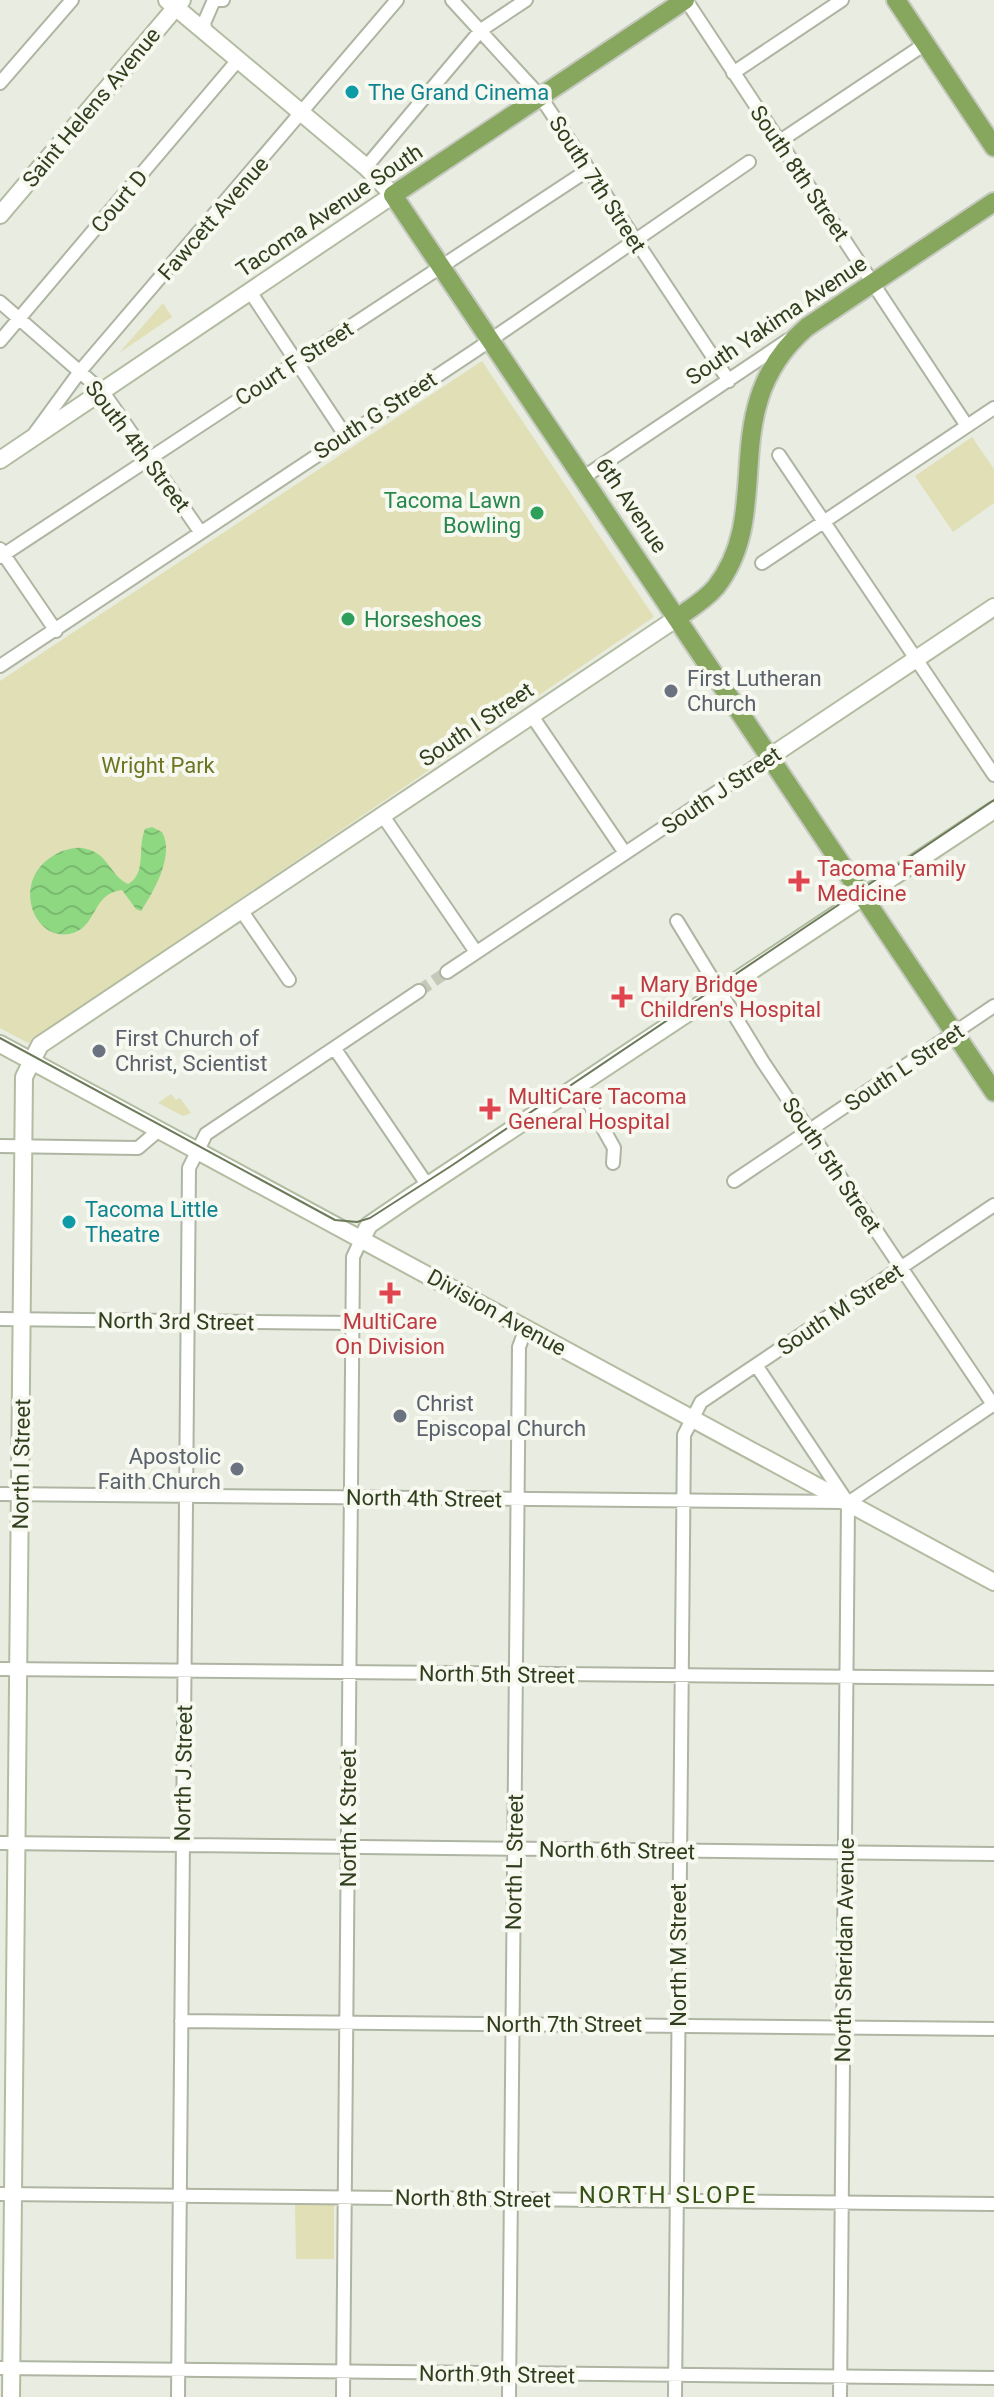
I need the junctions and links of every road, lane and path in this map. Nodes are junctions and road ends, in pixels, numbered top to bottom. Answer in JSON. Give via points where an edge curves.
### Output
{"nodes":[{"id":1,"x":72,"y":0,"type":"edge"},
{"id":2,"x":214,"y":0,"type":"edge"},
{"id":3,"x":223,"y":0,"type":"edge"},
{"id":4,"x":452,"y":0,"type":"edge"},
{"id":5,"x":526,"y":0,"type":"edge"},
{"id":6,"x":685,"y":0,"type":"edge"},
{"id":7,"x":842,"y":0,"type":"edge"},
{"id":8,"x":896,"y":0,"type":"edge"},
{"id":9,"x":395,"y":1,"type":"edge"},
{"id":10,"x":175,"y":3,"type":"edge"},
{"id":11,"x":481,"y":30,"type":"junction"},
{"id":12,"x":206,"y":32,"type":"junction"},
{"id":13,"x":925,"y":44,"type":"junction"},
{"id":14,"x":238,"y":60,"type":"junction"},
{"id":15,"x":733,"y":73,"type":"junction"},
{"id":16,"x":0,"y":83,"type":"edge"},
{"id":17,"x":540,"y":96,"type":"junction"},
{"id":18,"x":301,"y":115,"type":"junction"},
{"id":19,"x":780,"y":141,"type":"junction"},
{"id":20,"x":994,"y":147,"type":"edge"},
{"id":21,"x":749,"y":162,"type":"dead end"},
{"id":22,"x":366,"y":167,"type":"junction"},
{"id":23,"x":588,"y":170,"type":"junction"},
{"id":24,"x":393,"y":195,"type":"junction"},
{"id":25,"x":994,"y":202,"type":"edge"},
{"id":26,"x":0,"y":215,"type":"edge"},
{"id":27,"x":635,"y":240,"type":"junction"},
{"id":28,"x":443,"y":266,"type":"junction"},
{"id":29,"x":874,"y":283,"type":"junction"},
{"id":30,"x":251,"y":293,"type":"junction"},
{"id":31,"x":0,"y":302,"type":"edge"},
{"id":32,"x":19,"y":319,"type":"junction"},
{"id":33,"x":807,"y":327,"type":"junction"},
{"id":34,"x":491,"y":339,"type":"junction"},
{"id":35,"x":0,"y":341,"type":"edge"},
{"id":36,"x":296,"y":361,"type":"junction"},
{"id":37,"x":81,"y":370,"type":"junction"},
{"id":38,"x":729,"y":381,"type":"junction"},
{"id":39,"x":103,"y":392,"type":"junction"},
{"id":40,"x":994,"y":408,"type":"edge"},
{"id":41,"x":967,"y":426,"type":"junction"},
{"id":42,"x":345,"y":435,"type":"junction"},
{"id":43,"x":32,"y":439,"type":"junction"},
{"id":44,"x":779,"y":455,"type":"dead end"},
{"id":45,"x":150,"y":458,"type":"junction"},
{"id":46,"x":0,"y":460,"type":"edge"},
{"id":47,"x":584,"y":477,"type":"junction"},
{"id":48,"x":823,"y":521,"type":"junction"},
{"id":49,"x":199,"y":530,"type":"junction"},
{"id":50,"x":1,"y":554,"type":"edge"},
{"id":51,"x":762,"y":563,"type":"dead end"},
{"id":52,"x":994,"y":607,"type":"edge"},
{"id":53,"x":677,"y":618,"type":"junction"},
{"id":54,"x":56,"y":631,"type":"junction"},
{"id":55,"x":916,"y":660,"type":"junction"},
{"id":56,"x":0,"y":666,"type":"edge"},
{"id":57,"x":532,"y":716,"type":"junction"},
{"id":58,"x":771,"y":756,"type":"junction"},
{"id":59,"x":994,"y":775,"type":"edge"},
{"id":60,"x":994,"y":810,"type":"edge"},
{"id":61,"x":383,"y":816,"type":"junction"},
{"id":62,"x":625,"y":853,"type":"junction"},
{"id":63,"x":863,"y":894,"type":"junction"},
{"id":64,"x":241,"y":910,"type":"junction"},
{"id":65,"x":677,"y":921,"type":"dead end"},
{"id":66,"x":476,"y":952,"type":"junction"},
{"id":67,"x":447,"y":972,"type":"tunnel mouth"},
{"id":68,"x":289,"y":980,"type":"dead end"},
{"id":69,"x":720,"y":990,"type":"junction"},
{"id":70,"x":419,"y":991,"type":"tunnel mouth"},
{"id":71,"x":994,"y":1006,"type":"edge"},
{"id":72,"x":954,"y":1032,"type":"junction"},
{"id":73,"x":0,"y":1044,"type":"edge"},
{"id":74,"x":335,"y":1049,"type":"junction"},
{"id":75,"x":31,"y":1062,"type":"junction"},
{"id":76,"x":579,"y":1085,"type":"junction"},
{"id":77,"x":994,"y":1092,"type":"edge"},
{"id":78,"x":159,"y":1130,"type":"junction"},
{"id":79,"x":810,"y":1130,"type":"junction"},
{"id":80,"x":0,"y":1146,"type":"edge"},
{"id":81,"x":23,"y":1146,"type":"junction"},
{"id":82,"x":196,"y":1150,"type":"junction"},
{"id":83,"x":613,"y":1163,"type":"dead end"},
{"id":84,"x":734,"y":1181,"type":"dead end"},
{"id":85,"x":428,"y":1186,"type":"junction"},
{"id":86,"x":994,"y":1205,"type":"edge"},
{"id":87,"x":361,"y":1240,"type":"junction"},
{"id":88,"x":901,"y":1268,"type":"junction"},
{"id":89,"x":0,"y":1319,"type":"edge"},
{"id":90,"x":22,"y":1320,"type":"junction"},
{"id":91,"x":187,"y":1321,"type":"junction"},
{"id":92,"x":353,"y":1323,"type":"junction"},
{"id":93,"x":526,"y":1328,"type":"junction"},
{"id":94,"x":756,"y":1365,"type":"junction"},
{"id":95,"x":994,"y":1405,"type":"edge"},
{"id":96,"x":692,"y":1419,"type":"junction"},
{"id":97,"x":0,"y":1494,"type":"edge"},
{"id":98,"x":20,"y":1494,"type":"junction"},
{"id":99,"x":186,"y":1496,"type":"junction"},
{"id":100,"x":351,"y":1498,"type":"junction"},
{"id":101,"x":517,"y":1499,"type":"junction"},
{"id":102,"x":683,"y":1501,"type":"junction"},
{"id":103,"x":848,"y":1503,"type":"junction"},
{"id":104,"x":994,"y":1582,"type":"edge"},
{"id":105,"x":0,"y":1669,"type":"edge"},
{"id":106,"x":18,"y":1669,"type":"junction"},
{"id":107,"x":184,"y":1671,"type":"junction"},
{"id":108,"x":349,"y":1673,"type":"junction"},
{"id":109,"x":515,"y":1674,"type":"junction"},
{"id":110,"x":681,"y":1677,"type":"junction"},
{"id":111,"x":847,"y":1677,"type":"junction"},
{"id":112,"x":994,"y":1678,"type":"edge"},
{"id":113,"x":9,"y":1844,"type":"edge"},
{"id":114,"x":182,"y":1846,"type":"junction"},
{"id":115,"x":348,"y":1847,"type":"junction"},
{"id":116,"x":514,"y":1849,"type":"junction"},
{"id":117,"x":679,"y":1851,"type":"junction"},
{"id":118,"x":845,"y":1852,"type":"junction"},
{"id":119,"x":994,"y":1854,"type":"edge"},
{"id":120,"x":181,"y":2021,"type":"junction"},
{"id":121,"x":347,"y":2022,"type":"junction"},
{"id":122,"x":512,"y":2024,"type":"junction"},
{"id":123,"x":678,"y":2025,"type":"junction"},
{"id":124,"x":844,"y":2027,"type":"junction"},
{"id":125,"x":994,"y":2029,"type":"edge"},
{"id":126,"x":7,"y":2194,"type":"edge"},
{"id":127,"x":180,"y":2196,"type":"junction"},
{"id":128,"x":345,"y":2197,"type":"junction"},
{"id":129,"x":511,"y":2199,"type":"junction"},
{"id":130,"x":676,"y":2200,"type":"junction"},
{"id":131,"x":842,"y":2202,"type":"junction"},
{"id":132,"x":994,"y":2204,"type":"edge"},
{"id":133,"x":6,"y":2368,"type":"edge"},
{"id":134,"x":178,"y":2370,"type":"junction"},
{"id":135,"x":343,"y":2372,"type":"junction"},
{"id":136,"x":509,"y":2374,"type":"junction"},
{"id":137,"x":675,"y":2375,"type":"junction"},
{"id":138,"x":840,"y":2377,"type":"junction"},
{"id":139,"x":994,"y":2378,"type":"edge"},
{"id":140,"x":11,"y":2397,"type":"edge"},
{"id":141,"x":178,"y":2397,"type":"edge"},
{"id":142,"x":343,"y":2397,"type":"edge"},
{"id":143,"x":509,"y":2397,"type":"edge"},
{"id":144,"x":675,"y":2397,"type":"edge"},
{"id":145,"x":840,"y":2397,"type":"edge"}],
"edges":[{"from":1,"to":16,"type":"street"},
{"from":2,"to":3,"type":"street"},
{"from":2,"to":12,"type":"street","via":[[204,23]]},
{"from":4,"to":11,"type":"street","name":"South 7th Street"},
{"from":5,"to":11,"type":"street"},
{"from":6,"to":15,"type":"street","name":"South 8th Street"},
{"from":6,"to":17,"type":"main road","name":"Tacoma Avenue South"},
{"from":7,"to":15,"type":"street"},
{"from":8,"to":13,"type":"main road"},
{"from":9,"to":18,"type":"street","name":"Fawcett Avenue"},
{"from":10,"to":12,"type":"main road","name":"6th Avenue"},
{"from":10,"to":26,"type":"main road","name":"Saint Helens Avenue"},
{"from":11,"to":17,"type":"street","name":"South 7th Street"},
{"from":11,"to":22,"type":"street"},
{"from":12,"to":14,"type":"main road","name":"6th Avenue"},
{"from":13,"to":19,"type":"street"},
{"from":13,"to":20,"type":"main road"},
{"from":14,"to":18,"type":"main road","name":"6th Avenue"},
{"from":14,"to":32,"type":"street","name":"Court D"},
{"from":15,"to":19,"type":"street","name":"South 8th Street"},
{"from":17,"to":23,"type":"street","name":"South 7th Street"},
{"from":17,"to":24,"type":"main road","name":"Tacoma Avenue South"},
{"from":18,"to":22,"type":"main road","name":"6th Avenue"},
{"from":18,"to":37,"type":"street","name":"Fawcett Avenue"},
{"from":19,"to":29,"type":"street","name":"South 8th Street"},
{"from":21,"to":27,"type":"street","name":"South G Street"},
{"from":22,"to":24,"type":"main road","name":"6th Avenue"},
{"from":23,"to":27,"type":"street","name":"South 7th Street"},
{"from":23,"to":28,"type":"street","name":"Court F Street"},
{"from":24,"to":28,"type":"main road","name":"6th Avenue"},
{"from":24,"to":30,"type":"main road","name":"Tacoma Avenue South"},
{"from":25,"to":29,"type":"main road","name":"South Yakima Avenue"},
{"from":27,"to":34,"type":"street","name":"South G Street"},
{"from":27,"to":38,"type":"street","name":"South 7th Street"},
{"from":28,"to":34,"type":"main road","name":"6th Avenue"},
{"from":28,"to":36,"type":"street","name":"Court F Street"},
{"from":29,"to":33,"type":"main road","name":"South Yakima Avenue"},
{"from":29,"to":41,"type":"street","name":"South 8th Street"},
{"from":30,"to":36,"type":"street"},
{"from":30,"to":39,"type":"main road","name":"Tacoma Avenue South"},
{"from":31,"to":32,"type":"street","name":"South 4th Street"},
{"from":32,"to":35,"type":"street","name":"Court D"},
{"from":32,"to":37,"type":"street","name":"South 4th Street"},
{"from":33,"to":38,"type":"street","name":"South Yakima Avenue"},
{"from":33,"to":53,"type":"main road","name":"South I Street","via":[[780,353],[760,386],[733,555],[714,590]]},
{"from":34,"to":42,"type":"street","name":"South G Street"},
{"from":34,"to":47,"type":"main road","name":"6th Avenue"},
{"from":36,"to":42,"type":"street"},
{"from":36,"to":45,"type":"street","name":"Court F Street"},
{"from":37,"to":39,"type":"street","name":"South 4th Street"},
{"from":37,"to":43,"type":"street","name":"Fawcett Avenue"},
{"from":38,"to":47,"type":"street","name":"South Yakima Avenue"},
{"from":39,"to":43,"type":"main road","name":"Tacoma Avenue South"},
{"from":39,"to":45,"type":"street","name":"South 4th Street"},
{"from":40,"to":41,"type":"street"},
{"from":41,"to":48,"type":"street"},
{"from":42,"to":49,"type":"street","name":"South G Street"},
{"from":43,"to":46,"type":"main road","name":"Tacoma Avenue South"},
{"from":44,"to":48,"type":"street"},
{"from":45,"to":49,"type":"street","name":"South 4th Street"},
{"from":45,"to":50,"type":"street","name":"Court F Street"},
{"from":47,"to":53,"type":"main road","name":"6th Avenue"},
{"from":48,"to":51,"type":"street"},
{"from":48,"to":55,"type":"street"},
{"from":49,"to":54,"type":"street","name":"South G Street"},
{"from":50,"to":54,"type":"street"},
{"from":52,"to":55,"type":"main road","name":"South J Street"},
{"from":53,"to":57,"type":"main road","name":"South I Street"},
{"from":53,"to":58,"type":"main road","name":"6th Avenue"},
{"from":54,"to":56,"type":"street","name":"South G Street"},
{"from":55,"to":58,"type":"main road","name":"South J Street"},
{"from":55,"to":59,"type":"street"},
{"from":57,"to":61,"type":"main road","name":"South I Street"},
{"from":57,"to":62,"type":"street"},
{"from":58,"to":62,"type":"street","name":"South J Street"},
{"from":58,"to":63,"type":"main road","name":"6th Avenue"},
{"from":60,"to":63,"type":"main road"},
{"from":61,"to":64,"type":"main road","name":"South I Street"},
{"from":61,"to":66,"type":"street"},
{"from":62,"to":66,"type":"street","name":"South J Street"},
{"from":63,"to":69,"type":"main road"},
{"from":63,"to":72,"type":"main road","name":"6th Avenue"},
{"from":64,"to":68,"type":"street"},
{"from":64,"to":75,"type":"main road","name":"South I Street","via":[[40,1045]]},
{"from":65,"to":69,"type":"street","name":"South 5th Street"},
{"from":66,"to":67,"type":"street","name":"South J Street"},
{"from":69,"to":76,"type":"main road"},
{"from":69,"to":79,"type":"street","name":"South 5th Street"},
{"from":70,"to":74,"type":"street"},
{"from":71,"to":72,"type":"street","name":"South L Street"},
{"from":72,"to":77,"type":"main road","name":"6th Avenue"},
{"from":72,"to":79,"type":"street","name":"South L Street"},
{"from":73,"to":75,"type":"main road","name":"Division Avenue"},
{"from":74,"to":82,"type":"street","via":[[206,1134]]},
{"from":74,"to":85,"type":"street"},
{"from":75,"to":78,"type":"main road","name":"Division Avenue"},
{"from":75,"to":81,"type":"main road","name":"North I Street","via":[[24,1077]]},
{"from":76,"to":83,"type":"street","via":[[614,1148]]},
{"from":76,"to":85,"type":"main road"},
{"from":78,"to":81,"type":"street","via":[[138,1148]]},
{"from":78,"to":82,"type":"main road","name":"Division Avenue"},
{"from":79,"to":84,"type":"street","name":"South L Street"},
{"from":79,"to":88,"type":"street","name":"South 5th Street"},
{"from":80,"to":81,"type":"street"},
{"from":81,"to":90,"type":"main road","name":"North I Street"},
{"from":82,"to":87,"type":"main road","name":"Division Avenue"},
{"from":82,"to":91,"type":"street","name":"North J Street","via":[[189,1168]]},
{"from":85,"to":87,"type":"main road","via":[[369,1225]]},
{"from":86,"to":88,"type":"street","name":"South M Street"},
{"from":87,"to":92,"type":"street","name":"North K Street","via":[[353,1257]]},
{"from":87,"to":93,"type":"main road","name":"Division Avenue"},
{"from":88,"to":94,"type":"street","name":"South M Street"},
{"from":88,"to":95,"type":"street","name":"South 5th Street"},
{"from":89,"to":90,"type":"street","name":"North 3rd Street"},
{"from":90,"to":91,"type":"street","name":"North 3rd Street"},
{"from":90,"to":98,"type":"main road","name":"North I Street"},
{"from":91,"to":92,"type":"street","name":"North 3rd Street"},
{"from":91,"to":99,"type":"street","name":"North J Street"},
{"from":92,"to":100,"type":"street","name":"North K Street"},
{"from":93,"to":96,"type":"main road","name":"Division Avenue"},
{"from":93,"to":101,"type":"street","name":"North L Street","via":[[519,1345]]},
{"from":94,"to":96,"type":"street","name":"South M Street","via":[[701,1402]]},
{"from":94,"to":103,"type":"street"},
{"from":95,"to":103,"type":"street"},
{"from":96,"to":102,"type":"street","name":"North M Street","via":[[684,1435]]},
{"from":96,"to":103,"type":"main road","name":"Division Avenue"},
{"from":97,"to":98,"type":"street","name":"North 4th Street"},
{"from":98,"to":99,"type":"street","name":"North 4th Street"},
{"from":98,"to":106,"type":"main road","name":"North I Street"},
{"from":99,"to":100,"type":"street","name":"North 4th Street"},
{"from":99,"to":107,"type":"street","name":"North J Street"},
{"from":100,"to":101,"type":"street","name":"North 4th Street"},
{"from":100,"to":108,"type":"street","name":"North K Street"},
{"from":101,"to":102,"type":"street","name":"North 4th Street"},
{"from":101,"to":109,"type":"street","name":"North L Street"},
{"from":102,"to":103,"type":"street","name":"North 4th Street"},
{"from":102,"to":110,"type":"street","name":"North M Street"},
{"from":103,"to":104,"type":"main road","name":"Division Avenue"},
{"from":103,"to":111,"type":"street","name":"North Sheridan Avenue"},
{"from":105,"to":106,"type":"street","name":"North 5th Street"},
{"from":106,"to":107,"type":"street","name":"North 5th Street"},
{"from":106,"to":113,"type":"main road","name":"North I Street"},
{"from":107,"to":108,"type":"street","name":"North 5th Street"},
{"from":107,"to":114,"type":"street","name":"North J Street"},
{"from":108,"to":109,"type":"street","name":"North 5th Street"},
{"from":108,"to":115,"type":"street","name":"North K Street"},
{"from":109,"to":110,"type":"street","name":"North 5th Street"},
{"from":109,"to":116,"type":"street","name":"North L Street"},
{"from":110,"to":111,"type":"street","name":"North 5th Street"},
{"from":110,"to":117,"type":"street","name":"North M Street"},
{"from":111,"to":112,"type":"street","name":"North 5th Street"},
{"from":111,"to":118,"type":"street","name":"North Sheridan Avenue"},
{"from":113,"to":114,"type":"street","name":"North 6th Street"},
{"from":113,"to":126,"type":"main road","name":"North I Street"},
{"from":114,"to":115,"type":"street","name":"North 6th Street"},
{"from":114,"to":120,"type":"street","name":"North J Street"},
{"from":115,"to":116,"type":"street","name":"North 6th Street"},
{"from":115,"to":121,"type":"street","name":"North K Street"},
{"from":116,"to":117,"type":"street","name":"North 6th Street"},
{"from":116,"to":122,"type":"street","name":"North L Street"},
{"from":117,"to":118,"type":"street","name":"North 6th Street"},
{"from":117,"to":123,"type":"street","name":"North M Street"},
{"from":118,"to":119,"type":"street","name":"North 6th Street"},
{"from":118,"to":124,"type":"street","name":"North Sheridan Avenue"},
{"from":120,"to":121,"type":"street","name":"North 7th Street"},
{"from":120,"to":127,"type":"street","name":"North J Street"},
{"from":121,"to":122,"type":"street","name":"North 7th Street"},
{"from":121,"to":128,"type":"street","name":"North K Street"},
{"from":122,"to":123,"type":"street","name":"North 7th Street"},
{"from":122,"to":129,"type":"street","name":"North L Street"},
{"from":123,"to":124,"type":"street","name":"North 7th Street"},
{"from":123,"to":130,"type":"street","name":"North M Street"},
{"from":124,"to":125,"type":"street","name":"North 7th Street"},
{"from":124,"to":131,"type":"street","name":"North Sheridan Avenue"},
{"from":126,"to":127,"type":"street","name":"North 8th Street"},
{"from":126,"to":133,"type":"main road","name":"North I Street"},
{"from":127,"to":128,"type":"street","name":"North 8th Street"},
{"from":127,"to":134,"type":"street","name":"North J Street"},
{"from":128,"to":129,"type":"street","name":"North 8th Street"},
{"from":128,"to":135,"type":"street","name":"North K Street"},
{"from":129,"to":130,"type":"street","name":"North 8th Street"},
{"from":129,"to":136,"type":"street","name":"North L Street"},
{"from":130,"to":131,"type":"street","name":"North 8th Street"},
{"from":130,"to":137,"type":"street","name":"North M Street"},
{"from":131,"to":132,"type":"street","name":"North 8th Street"},
{"from":131,"to":138,"type":"street","name":"North Sheridan Avenue"},
{"from":133,"to":134,"type":"street","name":"North 9th Street"},
{"from":133,"to":140,"type":"main road","name":"North I Street"},
{"from":134,"to":135,"type":"street","name":"North 9th Street"},
{"from":134,"to":141,"type":"street","name":"North J Street"},
{"from":135,"to":136,"type":"street","name":"North 9th Street"},
{"from":135,"to":142,"type":"street","name":"North K Street"},
{"from":136,"to":137,"type":"street","name":"North 9th Street"},
{"from":136,"to":143,"type":"street","name":"North L Street"},
{"from":137,"to":138,"type":"street","name":"North 9th Street"},
{"from":137,"to":144,"type":"street","name":"North M Street"},
{"from":138,"to":139,"type":"street","name":"North 9th Street"},
{"from":138,"to":145,"type":"street","name":"North Sheridan Avenue"}]}
